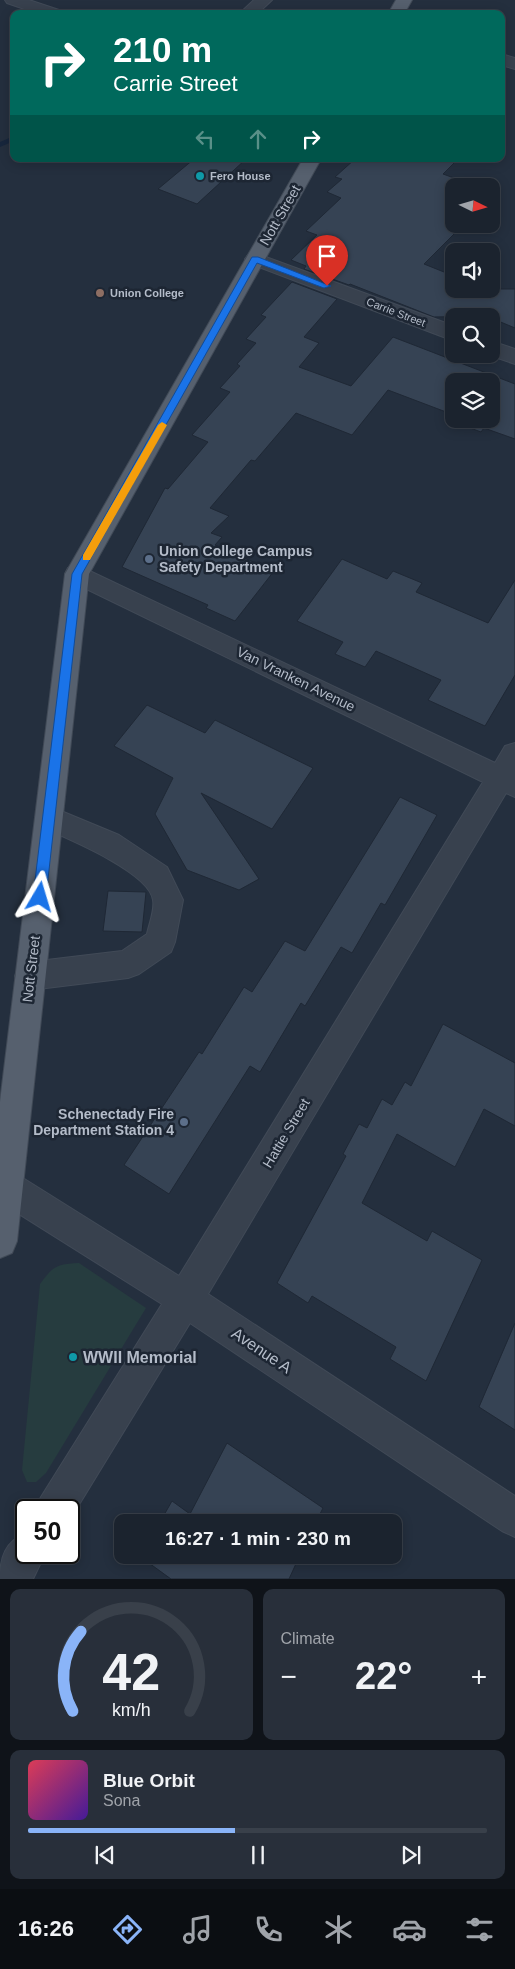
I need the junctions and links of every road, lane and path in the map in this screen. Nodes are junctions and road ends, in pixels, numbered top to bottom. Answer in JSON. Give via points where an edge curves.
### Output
{"nodes":[{"id":1,"x":14,"y":0,"type":"edge"},
{"id":2,"x":264,"y":0,"type":"edge"},
{"id":3,"x":44,"y":10,"type":"edge"},
{"id":4,"x":252,"y":10,"type":"edge"},
{"id":5,"x":310,"y":162,"type":"edge"},
{"id":6,"x":255,"y":259,"type":"junction"},
{"id":7,"x":445,"y":331,"type":"edge"},
{"id":8,"x":500,"y":351,"type":"edge"},
{"id":9,"x":515,"y":357,"type":"edge"},
{"id":10,"x":77,"y":574,"type":"junction"},
{"id":11,"x":510,"y":772,"type":"edge"},
{"id":12,"x":49,"y":818,"type":"junction"},
{"id":13,"x":30,"y":976,"type":"junction"},
{"id":14,"x":6,"y":1187,"type":"junction"},
{"id":15,"x":0,"y":1242,"type":"edge"},
{"id":16,"x":185,"y":1299,"type":"junction"},
{"id":17,"x":61,"y":1499,"type":"edge"},
{"id":18,"x":515,"y":1518,"type":"edge"},
{"id":19,"x":20,"y":1564,"type":"edge"},
{"id":20,"x":11,"y":1579,"type":"edge"}],
"edges":[{"from":1,"to":3,"type":"street"},
{"from":2,"to":4,"type":"street"},
{"from":5,"to":6,"type":"main road","name":"Nott Street"},
{"from":6,"to":7,"type":"street","name":"Carrie Street"},
{"from":6,"to":10,"type":"main road","name":"Nott Street"},
{"from":8,"to":9,"type":"street"},
{"from":10,"to":11,"type":"street","name":"Van Vranken Avenue"},
{"from":10,"to":12,"type":"main road","name":"Nott Street"},
{"from":11,"to":16,"type":"street","name":"Hattie Street"},
{"from":12,"to":13,"type":"main road","name":"Nott Street"},
{"from":12,"to":13,"type":"street","via":[[109,844],[157,876],[168,900],[160,942],[128,964]]},
{"from":13,"to":14,"type":"main road","name":"Nott Street"},
{"from":14,"to":15,"type":"main road","name":"Nott Street"},
{"from":14,"to":16,"type":"street","name":"Avenue A"},
{"from":16,"to":17,"type":"street","name":"Hattie Street"},
{"from":16,"to":18,"type":"street","name":"Avenue A"},
{"from":19,"to":20,"type":"street"}]}
